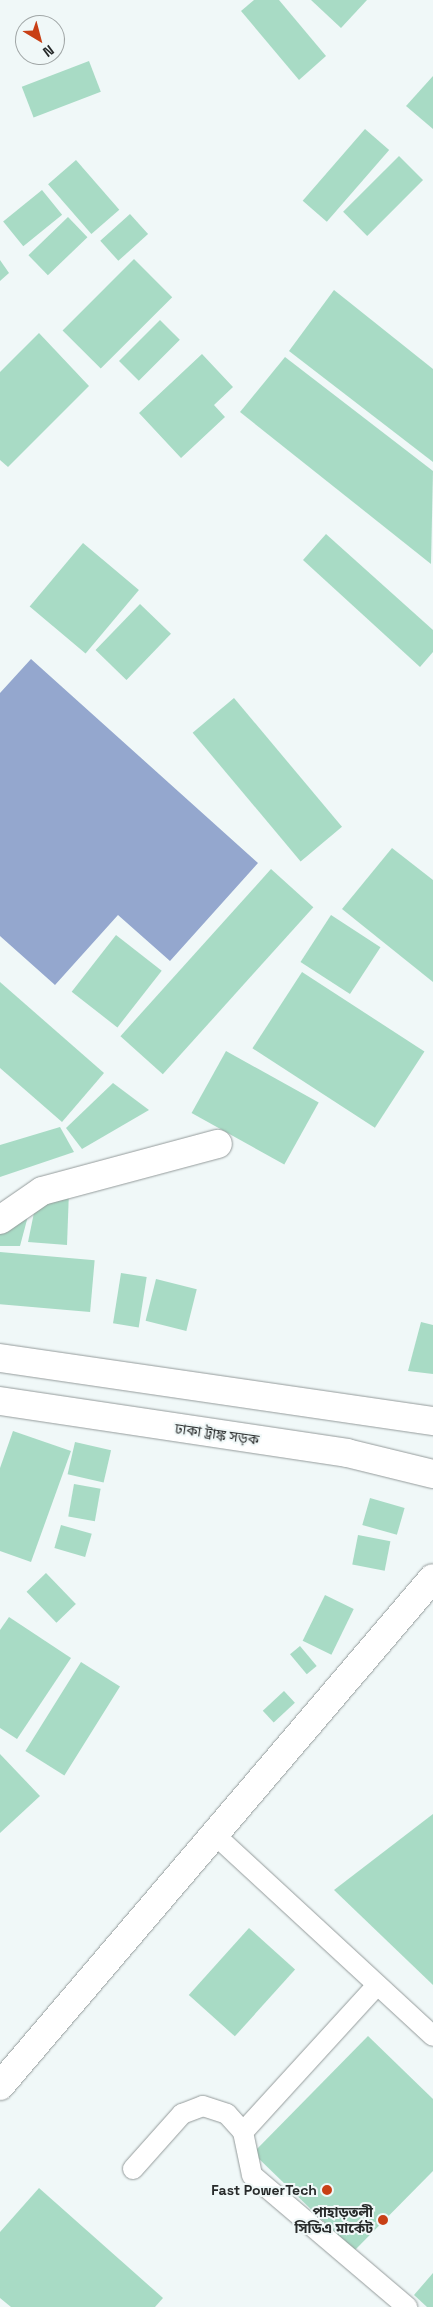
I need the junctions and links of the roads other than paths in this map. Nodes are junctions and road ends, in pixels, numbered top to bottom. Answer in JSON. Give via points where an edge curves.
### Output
{"nodes":[{"id":1,"x":218,"y":1144,"type":"dead end"},
{"id":2,"x":0,"y":1220,"type":"edge"},
{"id":3,"x":0,"y":1358,"type":"edge"},
{"id":4,"x":0,"y":1401,"type":"edge"},
{"id":5,"x":433,"y":1421,"type":"edge"},
{"id":6,"x":433,"y":1474,"type":"edge"},
{"id":7,"x":433,"y":1578,"type":"edge"},
{"id":8,"x":213,"y":1834,"type":"junction"},
{"id":9,"x":377,"y":1985,"type":"junction"},
{"id":10,"x":433,"y":2036,"type":"edge"},
{"id":11,"x":0,"y":2086,"type":"edge"},
{"id":12,"x":243,"y":2132,"type":"junction"},
{"id":13,"x":133,"y":2169,"type":"dead end"},
{"id":14,"x":407,"y":2307,"type":"edge"}],
"edges":[{"from":1,"to":2,"type":"main road","via":[[42,1191]]},
{"from":3,"to":5,"type":"main road"},
{"from":4,"to":6,"type":"main road","name":"ঢাকা ট্রাঙ্ক সড়ক","via":[[347,1453]]},
{"from":7,"to":8,"type":"main road"},
{"from":8,"to":9,"type":"lane"},
{"from":8,"to":11,"type":"main road"},
{"from":9,"to":10,"type":"lane"},
{"from":9,"to":12,"type":"lane"},
{"from":12,"to":13,"type":"lane","via":[[227,2114],[203,2106],[182,2114]]},
{"from":12,"to":14,"type":"lane","via":[[252,2175]]}]}
